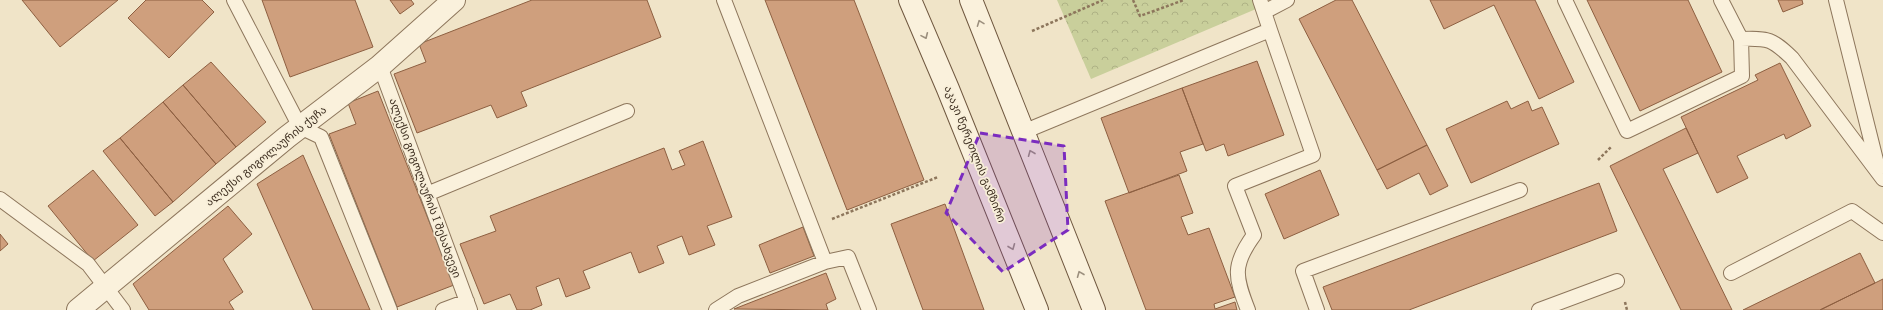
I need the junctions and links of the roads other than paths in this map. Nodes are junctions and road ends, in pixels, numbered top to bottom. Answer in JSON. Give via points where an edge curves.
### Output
{"nodes":[{"id":1,"x":234,"y":0,"type":"edge"},
{"id":2,"x":454,"y":0,"type":"edge"},
{"id":3,"x":724,"y":0,"type":"edge"},
{"id":4,"x":910,"y":0,"type":"edge"},
{"id":5,"x":971,"y":0,"type":"edge"},
{"id":6,"x":1288,"y":0,"type":"edge"},
{"id":7,"x":1565,"y":0,"type":"edge"},
{"id":8,"x":1721,"y":0,"type":"edge"},
{"id":9,"x":1836,"y":0,"type":"edge"},
{"id":10,"x":1262,"y":6,"type":"edge"},
{"id":11,"x":1270,"y":30,"type":"junction"},
{"id":12,"x":1741,"y":39,"type":"junction"},
{"id":13,"x":380,"y":66,"type":"junction"},
{"id":14,"x":627,"y":111,"type":"dead end"},
{"id":15,"x":300,"y":127,"type":"junction"},
{"id":16,"x":1023,"y":132,"type":"junction"},
{"id":17,"x":1882,"y":176,"type":"edge"},
{"id":18,"x":1520,"y":190,"type":"dead end"},
{"id":19,"x":427,"y":194,"type":"junction"},
{"id":20,"x":0,"y":199,"type":"edge"},
{"id":21,"x":1883,"y":232,"type":"edge"},
{"id":22,"x":825,"y":262,"type":"junction"},
{"id":23,"x":1731,"y":273,"type":"dead end"},
{"id":24,"x":1617,"y":281,"type":"dead end"},
{"id":25,"x":106,"y":287,"type":"junction"},
{"id":26,"x":468,"y":305,"type":"edge"},
{"id":27,"x":78,"y":310,"type":"edge"},
{"id":28,"x":123,"y":310,"type":"edge"},
{"id":29,"x":390,"y":310,"type":"edge"},
{"id":30,"x":443,"y":310,"type":"edge"},
{"id":31,"x":716,"y":310,"type":"edge"},
{"id":32,"x":869,"y":310,"type":"edge"},
{"id":33,"x":1037,"y":310,"type":"edge"},
{"id":34,"x":1094,"y":310,"type":"edge"},
{"id":35,"x":1248,"y":310,"type":"edge"},
{"id":36,"x":1318,"y":310,"type":"edge"},
{"id":37,"x":1539,"y":310,"type":"edge"}],
"edges":[{"from":1,"to":15,"type":"lane"},
{"from":2,"to":13,"type":"main road","name":"ალექსი გოგოლაურის ქუჩა"},
{"from":3,"to":22,"type":"lane"},
{"from":4,"to":33,"type":"main road","name":"აკაკი წერეთლის გამზირი","one_way":true},
{"from":16,"to":5,"type":"main road","one_way":true},
{"from":6,"to":10,"type":"lane"},
{"from":7,"to":12,"type":"lane","via":[[1627,131],[1742,76]]},
{"from":8,"to":12,"type":"lane"},
{"from":9,"to":17,"type":"lane"},
{"from":10,"to":11,"type":"lane"},
{"from":11,"to":16,"type":"lane"},
{"from":11,"to":35,"type":"lane","via":[[1313,155],[1235,186],[1254,235],[1243,251],[1237,272],[1239,288]]},
{"from":12,"to":17,"type":"lane","via":[[1760,39],[1776,43],[1792,58]]},
{"from":13,"to":15,"type":"main road","name":"ალექსი გოგოლაურის ქუჩა"},
{"from":13,"to":19,"type":"lane","name":"ალექსი გოგოლაურის I შესახვევი"},
{"from":14,"to":19,"type":"lane"},
{"from":15,"to":25,"type":"main road","name":"ალექსი გოგოლაურის ქუჩა"},
{"from":15,"to":29,"type":"lane","via":[[322,137]]},
{"from":34,"to":16,"type":"main road","one_way":true},
{"from":18,"to":36,"type":"lane","via":[[1303,272]]},
{"from":19,"to":26,"type":"lane","name":"ალექსი გოგოლაურის I შესახვევი"},
{"from":20,"to":25,"type":"lane","via":[[88,264]]},
{"from":21,"to":23,"type":"lane","via":[[1852,211]]},
{"from":22,"to":31,"type":"lane","via":[[738,296]]},
{"from":22,"to":32,"type":"lane","via":[[848,257]]},
{"from":24,"to":37,"type":"lane"},
{"from":25,"to":27,"type":"main road","name":"ალექსი გოგოლაურის ქუჩა"},
{"from":25,"to":28,"type":"lane"},
{"from":26,"to":30,"type":"lane"}]}
